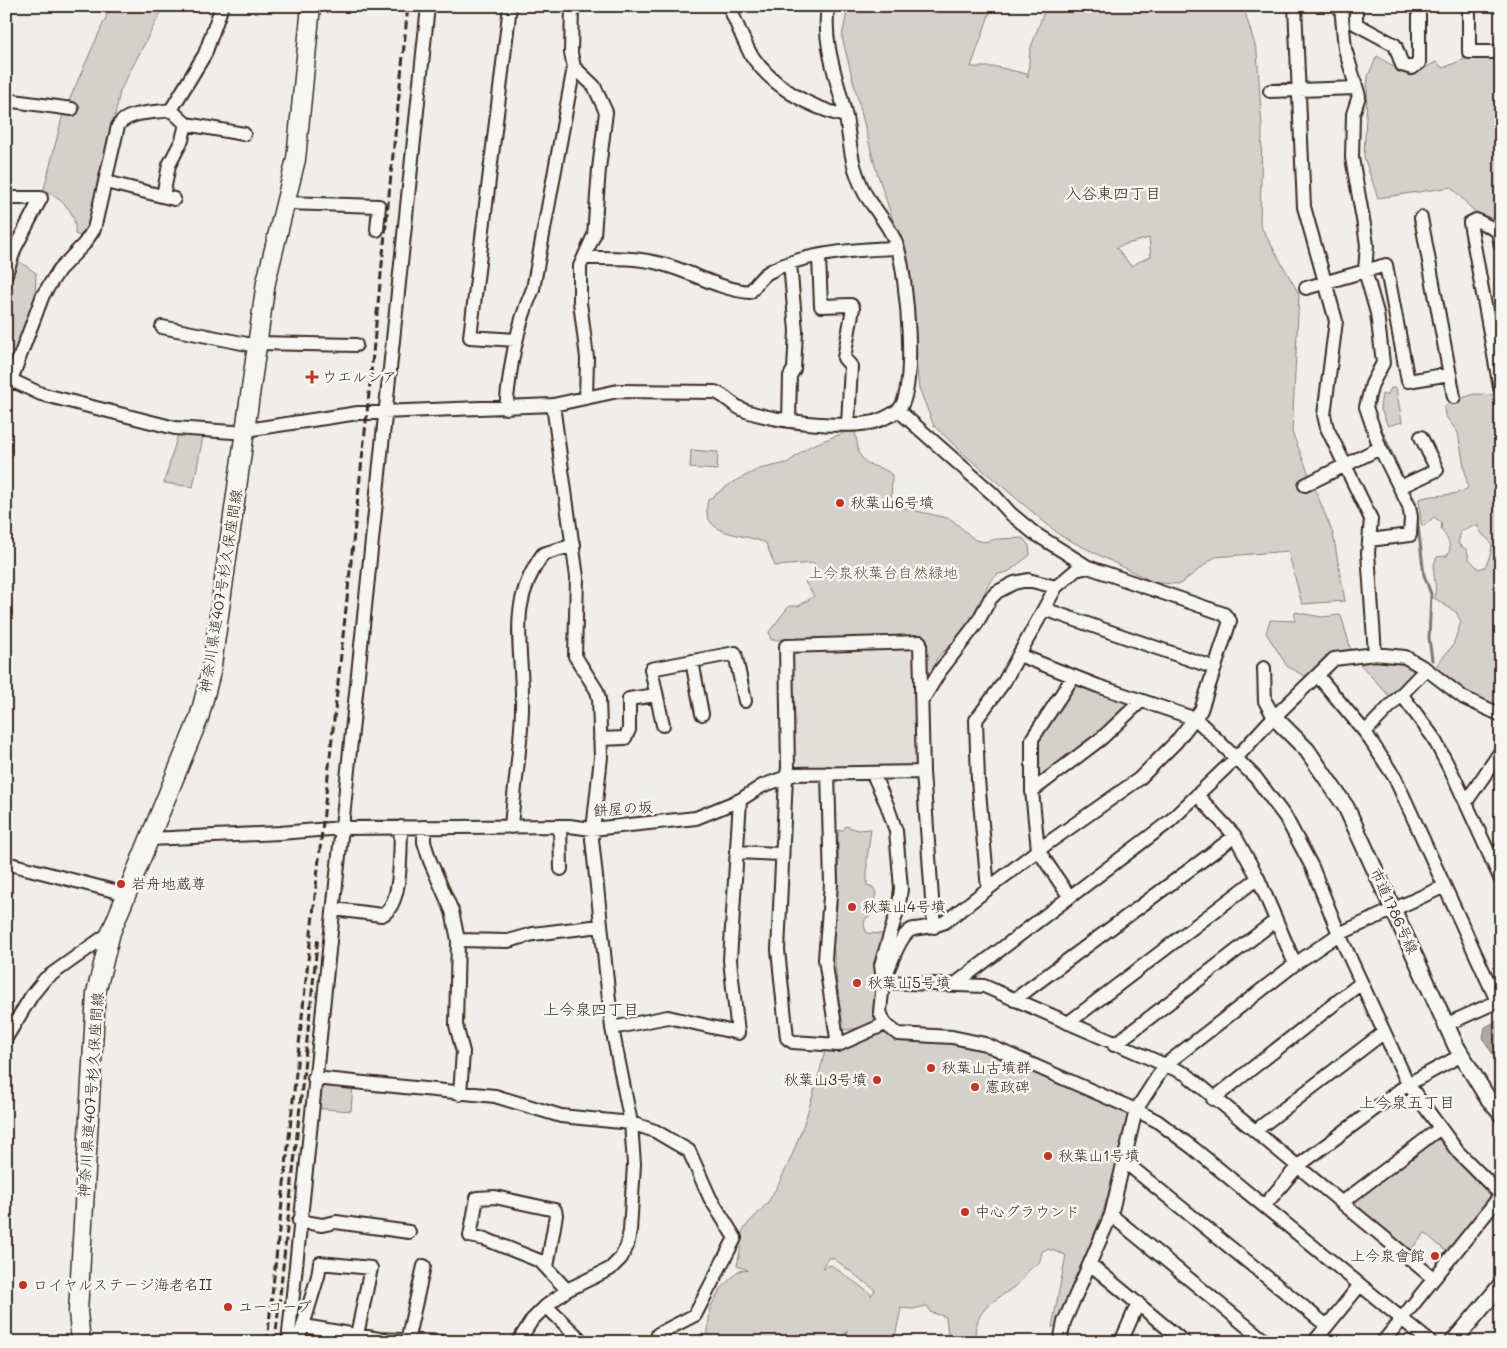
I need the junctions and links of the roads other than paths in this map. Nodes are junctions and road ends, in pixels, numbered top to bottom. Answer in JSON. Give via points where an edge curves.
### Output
{"nodes":[{"id":1,"x":222,"y":6,"type":"edge"},
{"id":2,"x":311,"y":6,"type":"edge"},
{"id":3,"x":428,"y":6,"type":"edge"},
{"id":4,"x":510,"y":6,"type":"edge"},
{"id":5,"x":572,"y":6,"type":"edge"},
{"id":6,"x":729,"y":6,"type":"edge"},
{"id":7,"x":828,"y":6,"type":"edge"},
{"id":8,"x":1295,"y":6,"type":"edge"},
{"id":9,"x":1341,"y":6,"type":"edge"},
{"id":10,"x":1356,"y":6,"type":"edge"},
{"id":11,"x":1419,"y":6,"type":"edge"},
{"id":12,"x":1469,"y":6,"type":"edge"},
{"id":13,"x":1501,"y":52,"type":"edge"},
{"id":14,"x":574,"y":67,"type":"junction"},
{"id":15,"x":1356,"y":88,"type":"junction"},
{"id":16,"x":1299,"y":90,"type":"junction"},
{"id":17,"x":1270,"y":91,"type":"dead end"},
{"id":18,"x":6,"y":100,"type":"edge"},
{"id":19,"x":72,"y":109,"type":"dead end"},
{"id":20,"x":171,"y":110,"type":"junction"},
{"id":21,"x":845,"y":116,"type":"junction"},
{"id":22,"x":186,"y":124,"type":"junction"},
{"id":23,"x":244,"y":134,"type":"dead end"},
{"id":24,"x":106,"y":182,"type":"junction"},
{"id":25,"x":6,"y":198,"type":"edge"},
{"id":26,"x":286,"y":203,"type":"junction"},
{"id":27,"x":1420,"y":218,"type":"dead end"},
{"id":28,"x":377,"y":230,"type":"dead end"},
{"id":29,"x":1501,"y":246,"type":"edge"},
{"id":30,"x":898,"y":248,"type":"junction"},
{"id":31,"x":819,"y":257,"type":"junction"},
{"id":32,"x":584,"y":258,"type":"junction"},
{"id":33,"x":790,"y":263,"type":"junction"},
{"id":34,"x":1371,"y":269,"type":"junction"},
{"id":35,"x":6,"y":274,"type":"edge"},
{"id":36,"x":1326,"y":282,"type":"junction"},
{"id":37,"x":1306,"y":288,"type":"dead end"},
{"id":38,"x":162,"y":327,"type":"dead end"},
{"id":39,"x":516,"y":340,"type":"junction"},
{"id":40,"x":257,"y":345,"type":"junction"},
{"id":41,"x":356,"y":345,"type":"dead end"},
{"id":42,"x":1450,"y":374,"type":"junction"},
{"id":43,"x":9,"y":383,"type":"edge"},
{"id":44,"x":1500,"y":388,"type":"edge"},
{"id":45,"x":1454,"y":397,"type":"dead end"},
{"id":46,"x":586,"y":398,"type":"junction"},
{"id":47,"x":553,"y":405,"type":"junction"},
{"id":48,"x":506,"y":408,"type":"junction"},
{"id":49,"x":898,"y":411,"type":"junction"},
{"id":50,"x":385,"y":413,"type":"junction"},
{"id":51,"x":790,"y":421,"type":"junction"},
{"id":52,"x":848,"y":424,"type":"junction"},
{"id":53,"x":246,"y":430,"type":"junction"},
{"id":54,"x":1421,"y":436,"type":"dead end"},
{"id":55,"x":1380,"y":448,"type":"junction"},
{"id":56,"x":1345,"y":466,"type":"junction"},
{"id":57,"x":1304,"y":485,"type":"dead end"},
{"id":58,"x":1404,"y":485,"type":"junction"},
{"id":59,"x":1369,"y":540,"type":"junction"},
{"id":60,"x":574,"y":545,"type":"junction"},
{"id":61,"x":1088,"y":567,"type":"junction"},
{"id":62,"x":1056,"y":587,"type":"junction"},
{"id":63,"x":1044,"y":609,"type":"junction"},
{"id":64,"x":1375,"y":654,"type":"junction"},
{"id":65,"x":1019,"y":656,"type":"junction"},
{"id":66,"x":692,"y":662,"type":"junction"},
{"id":67,"x":1215,"y":668,"type":"junction"},
{"id":68,"x":1264,"y":668,"type":"dead end"},
{"id":69,"x":1426,"y":669,"type":"junction"},
{"id":70,"x":1318,"y":676,"type":"junction"},
{"id":71,"x":1073,"y":677,"type":"junction"},
{"id":72,"x":1402,"y":694,"type":"junction"},
{"id":73,"x":656,"y":695,"type":"junction"},
{"id":74,"x":745,"y":701,"type":"dead end"},
{"id":75,"x":922,"y":701,"type":"junction"},
{"id":76,"x":1141,"y":702,"type":"junction"},
{"id":77,"x":702,"y":714,"type":"dead end"},
{"id":78,"x":1501,"y":715,"type":"edge"},
{"id":79,"x":1274,"y":717,"type":"junction"},
{"id":80,"x":1196,"y":719,"type":"junction"},
{"id":81,"x":663,"y":725,"type":"dead end"},
{"id":82,"x":1365,"y":732,"type":"junction"},
{"id":83,"x":600,"y":739,"type":"junction"},
{"id":84,"x":1501,"y":751,"type":"edge"},
{"id":85,"x":1237,"y":757,"type":"junction"},
{"id":86,"x":923,"y":772,"type":"junction"},
{"id":87,"x":828,"y":773,"type":"junction"},
{"id":88,"x":873,"y":774,"type":"junction"},
{"id":89,"x":786,"y":778,"type":"junction"},
{"id":90,"x":1032,"y":791,"type":"junction"},
{"id":91,"x":1197,"y":795,"type":"junction"},
{"id":92,"x":740,"y":800,"type":"junction"},
{"id":93,"x":1466,"y":802,"type":"junction"},
{"id":94,"x":560,"y":826,"type":"junction"},
{"id":95,"x":401,"y":827,"type":"junction"},
{"id":96,"x":424,"y":827,"type":"junction"},
{"id":97,"x":511,"y":827,"type":"junction"},
{"id":98,"x":342,"y":828,"type":"junction"},
{"id":99,"x":592,"y":829,"type":"junction"},
{"id":100,"x":1235,"y":836,"type":"junction"},
{"id":101,"x":150,"y":838,"type":"junction"},
{"id":102,"x":1501,"y":848,"type":"edge"},
{"id":103,"x":1038,"y":850,"type":"junction"},
{"id":104,"x":736,"y":852,"type":"junction"},
{"id":105,"x":781,"y":854,"type":"junction"},
{"id":106,"x":1492,"y":862,"type":"junction"},
{"id":107,"x":6,"y":863,"type":"edge"},
{"id":108,"x":561,"y":869,"type":"dead end"},
{"id":109,"x":1258,"y":878,"type":"junction"},
{"id":110,"x":1501,"y":880,"type":"edge"},
{"id":111,"x":1444,"y":888,"type":"junction"},
{"id":112,"x":988,"y":889,"type":"junction"},
{"id":113,"x":126,"y":894,"type":"junction"},
{"id":114,"x":1069,"y":896,"type":"junction"},
{"id":115,"x":1393,"y":908,"type":"junction"},
{"id":116,"x":334,"y":909,"type":"junction"},
{"id":117,"x":1275,"y":921,"type":"junction"},
{"id":118,"x":600,"y":926,"type":"junction"},
{"id":119,"x":934,"y":927,"type":"junction"},
{"id":120,"x":111,"y":932,"type":"junction"},
{"id":121,"x":1340,"y":934,"type":"junction"},
{"id":122,"x":458,"y":940,"type":"junction"},
{"id":123,"x":1295,"y":964,"type":"junction"},
{"id":124,"x":883,"y":982,"type":"junction"},
{"id":125,"x":1361,"y":983,"type":"junction"},
{"id":126,"x":955,"y":984,"type":"junction"},
{"id":127,"x":1014,"y":1000,"type":"junction"},
{"id":128,"x":1499,"y":1001,"type":"edge"},
{"id":129,"x":1068,"y":1023,"type":"junction"},
{"id":130,"x":885,"y":1024,"type":"junction"},
{"id":131,"x":1445,"y":1025,"type":"junction"},
{"id":132,"x":612,"y":1028,"type":"junction"},
{"id":133,"x":1383,"y":1033,"type":"junction"},
{"id":134,"x":6,"y":1038,"type":"edge"},
{"id":135,"x":838,"y":1045,"type":"junction"},
{"id":136,"x":1114,"y":1045,"type":"junction"},
{"id":137,"x":1460,"y":1056,"type":"junction"},
{"id":138,"x":1165,"y":1065,"type":"junction"},
{"id":139,"x":314,"y":1078,"type":"junction"},
{"id":140,"x":1408,"y":1084,"type":"junction"},
{"id":141,"x":460,"y":1094,"type":"junction"},
{"id":142,"x":1213,"y":1099,"type":"junction"},
{"id":143,"x":1136,"y":1110,"type":"junction"},
{"id":144,"x":1501,"y":1114,"type":"edge"},
{"id":145,"x":631,"y":1123,"type":"junction"},
{"id":146,"x":1439,"y":1129,"type":"junction"},
{"id":147,"x":1255,"y":1132,"type":"junction"},
{"id":148,"x":1125,"y":1162,"type":"junction"},
{"id":149,"x":1298,"y":1166,"type":"junction"},
{"id":150,"x":1501,"y":1195,"type":"edge"},
{"id":151,"x":1343,"y":1202,"type":"junction"},
{"id":152,"x":1264,"y":1206,"type":"junction"},
{"id":153,"x":1111,"y":1215,"type":"junction"},
{"id":154,"x":299,"y":1221,"type":"junction"},
{"id":155,"x":409,"y":1232,"type":"dead end"},
{"id":156,"x":1090,"y":1264,"type":"junction"},
{"id":157,"x":424,"y":1266,"type":"dead end"},
{"id":158,"x":547,"y":1267,"type":"junction"},
{"id":159,"x":1433,"y":1278,"type":"junction"},
{"id":160,"x":1360,"y":1285,"type":"junction"},
{"id":161,"x":1501,"y":1285,"type":"edge"},
{"id":162,"x":567,"y":1290,"type":"junction"},
{"id":163,"x":1138,"y":1303,"type":"junction"},
{"id":164,"x":546,"y":1306,"type":"junction"},
{"id":165,"x":1402,"y":1319,"type":"junction"},
{"id":166,"x":304,"y":1326,"type":"junction"},
{"id":167,"x":1327,"y":1326,"type":"junction"},
{"id":168,"x":658,"y":1334,"type":"dead end"},
{"id":169,"x":357,"y":1335,"type":"junction"},
{"id":170,"x":407,"y":1341,"type":"edge"},
{"id":171,"x":1183,"y":1341,"type":"edge"},
{"id":172,"x":81,"y":1342,"type":"edge"},
{"id":173,"x":288,"y":1342,"type":"edge"},
{"id":174,"x":298,"y":1342,"type":"edge"},
{"id":175,"x":445,"y":1342,"type":"edge"},
{"id":176,"x":518,"y":1342,"type":"edge"},
{"id":177,"x":583,"y":1342,"type":"edge"},
{"id":178,"x":1060,"y":1342,"type":"edge"},
{"id":179,"x":1121,"y":1342,"type":"edge"},
{"id":180,"x":1266,"y":1342,"type":"edge"},
{"id":181,"x":1314,"y":1342,"type":"edge"},
{"id":182,"x":1383,"y":1342,"type":"edge"},
{"id":183,"x":1430,"y":1342,"type":"edge"},
{"id":184,"x":1453,"y":1342,"type":"edge"}],
"edges":[{"from":1,"to":20,"type":"street","via":[[205,54]]},
{"from":2,"to":26,"type":"main road","name":"神奈川県道407号杉久保座間線","via":[[296,158]]},
{"from":3,"to":50,"type":"street"},
{"from":4,"to":39,"type":"street","via":[[470,337]]},
{"from":5,"to":14,"type":"street","via":[[571,54]]},
{"from":6,"to":21,"type":"street","via":[[751,54],[770,76],[805,103]]},
{"from":7,"to":21,"type":"street","via":[[827,42]]},
{"from":8,"to":16,"type":"street"},
{"from":9,"to":15,"type":"street","via":[[1345,49]]},
{"from":10,"to":11,"type":"street","via":[[1356,24],[1395,45],[1402,65],[1412,68],[1419,63]]},
{"from":12,"to":13,"type":"street","via":[[1468,52]]},
{"from":14,"to":32,"type":"street","via":[[594,86],[606,112],[594,236]]},
{"from":14,"to":39,"type":"street","via":[[533,289]]},
{"from":15,"to":16,"type":"street"},
{"from":15,"to":34,"type":"street","via":[[1359,96],[1353,114],[1352,158]]},
{"from":16,"to":17,"type":"street"},
{"from":16,"to":36,"type":"street","via":[[1304,207]]},
{"from":18,"to":19,"type":"street"},
{"from":20,"to":22,"type":"street"},
{"from":20,"to":24,"type":"street","via":[[122,120]]},
{"from":21,"to":30,"type":"street","via":[[854,167],[866,197],[874,204]]},
{"from":22,"to":23,"type":"street"},
{"from":22,"to":24,"type":"street","via":[[169,165],[169,197]]},
{"from":24,"to":43,"type":"street","via":[[94,229],[59,270],[43,295]]},
{"from":25,"to":35,"type":"street","via":[[41,198],[15,248]]},
{"from":26,"to":28,"type":"street","via":[[379,206]]},
{"from":26,"to":40,"type":"main road","name":"神奈川県道407号杉久保座間線","via":[[266,282]]},
{"from":27,"to":42,"type":"street"},
{"from":29,"to":44,"type":"street","via":[[1498,231],[1476,220],[1470,222]]},
{"from":30,"to":31,"type":"street"},
{"from":30,"to":49,"type":"street","via":[[907,309],[909,374],[907,392]]},
{"from":31,"to":33,"type":"street"},
{"from":31,"to":52,"type":"street","via":[[820,306],[851,305],[853,308],[844,358],[850,366]]},
{"from":32,"to":33,"type":"street","via":[[626,258],[660,263],[713,284],[750,292],[766,273]]},
{"from":32,"to":46,"type":"street","via":[[580,266],[580,302],[587,358]]},
{"from":33,"to":51,"type":"street","via":[[796,331],[794,369],[790,376]]},
{"from":34,"to":36,"type":"street"},
{"from":34,"to":42,"type":"street","via":[[1386,265],[1408,381]]},
{"from":34,"to":55,"type":"street","via":[[1383,363],[1372,384],[1366,407]]},
{"from":36,"to":37,"type":"street"},
{"from":36,"to":56,"type":"street","via":[[1336,321],[1324,415],[1326,428]]},
{"from":38,"to":40,"type":"street"},
{"from":39,"to":48,"type":"street"},
{"from":40,"to":41,"type":"street"},
{"from":40,"to":53,"type":"main road","name":"神奈川県道407号杉久保座間線"},
{"from":42,"to":45,"type":"street"},
{"from":43,"to":53,"type":"street","via":[[175,428]]},
{"from":46,"to":47,"type":"street"},
{"from":46,"to":51,"type":"street","via":[[618,392],[715,392],[746,412]]},
{"from":47,"to":48,"type":"street"},
{"from":47,"to":60,"type":"street"},
{"from":48,"to":50,"type":"street"},
{"from":49,"to":52,"type":"street","via":[[871,424]]},
{"from":49,"to":61,"type":"street","via":[[1034,533]]},
{"from":50,"to":53,"type":"street","via":[[358,413]]},
{"from":50,"to":98,"type":"street"},
{"from":51,"to":52,"type":"street"},
{"from":53,"to":101,"type":"main road","name":"神奈川県道407号杉久保座間線","via":[[211,672],[199,718]]},
{"from":54,"to":58,"type":"street","via":[[1436,470]]},
{"from":55,"to":56,"type":"street"},
{"from":55,"to":58,"type":"street"},
{"from":56,"to":57,"type":"street"},
{"from":56,"to":59,"type":"street","via":[[1371,519]]},
{"from":58,"to":59,"type":"street","via":[[1411,517],[1410,535]]},
{"from":59,"to":64,"type":"street"},
{"from":60,"to":83,"type":"street","via":[[577,577],[575,656],[597,691]]},
{"from":60,"to":97,"type":"street","via":[[543,554],[528,576],[520,601],[522,709]]},
{"from":61,"to":62,"type":"street","via":[[1076,570]]},
{"from":61,"to":67,"type":"street","via":[[1224,614],[1230,621]]},
{"from":62,"to":63,"type":"street"},
{"from":62,"to":75,"type":"street","via":[[1028,580],[998,592],[990,599]]},
{"from":63,"to":65,"type":"street"},
{"from":63,"to":67,"type":"street"},
{"from":64,"to":69,"type":"street","via":[[1405,658]]},
{"from":64,"to":70,"type":"street","via":[[1334,659]]},
{"from":65,"to":71,"type":"street"},
{"from":65,"to":112,"type":"street","via":[[976,720]]},
{"from":66,"to":73,"type":"street","via":[[651,669]]},
{"from":66,"to":74,"type":"street","via":[[736,654]]},
{"from":66,"to":77,"type":"street"},
{"from":67,"to":80,"type":"street"},
{"from":68,"to":79,"type":"street","via":[[1265,701]]},
{"from":69,"to":72,"type":"street"},
{"from":69,"to":78,"type":"street","via":[[1464,698]]},
{"from":70,"to":79,"type":"street"},
{"from":70,"to":82,"type":"street"},
{"from":71,"to":76,"type":"street"},
{"from":71,"to":90,"type":"street","via":[[1032,739]]},
{"from":72,"to":82,"type":"street"},
{"from":72,"to":93,"type":"street","via":[[1433,737]]},
{"from":73,"to":81,"type":"street"},
{"from":73,"to":83,"type":"street","via":[[629,699],[629,730],[625,738]]},
{"from":75,"to":86,"type":"street"},
{"from":75,"to":89,"type":"street","via":[[920,642],[786,646]]},
{"from":76,"to":80,"type":"street"},
{"from":76,"to":90,"type":"street","via":[[1102,738]]},
{"from":79,"to":85,"type":"street"},
{"from":79,"to":115,"type":"street","name":"市道1786号線","via":[[1307,750],[1336,789]]},
{"from":80,"to":85,"type":"street"},
{"from":80,"to":103,"type":"street","via":[[1139,779]]},
{"from":82,"to":111,"type":"street","via":[[1400,788]]},
{"from":83,"to":99,"type":"street","via":[[600,784]]},
{"from":84,"to":93,"type":"street"},
{"from":85,"to":91,"type":"street"},
{"from":85,"to":121,"type":"street","via":[[1286,818],[1312,867]]},
{"from":86,"to":88,"type":"street","name":"餅屋の坂"},
{"from":86,"to":119,"type":"street"},
{"from":87,"to":88,"type":"street","name":"餅屋の坂"},
{"from":87,"to":89,"type":"street","name":"餅屋の坂","via":[[795,774]]},
{"from":87,"to":135,"type":"street","via":[[831,884],[825,959]]},
{"from":88,"to":124,"type":"street","via":[[896,831],[900,880],[899,905],[881,965]]},
{"from":89,"to":92,"type":"street","name":"餅屋の坂","via":[[762,786]]},
{"from":89,"to":105,"type":"street"},
{"from":90,"to":103,"type":"street"},
{"from":91,"to":100,"type":"street"},
{"from":91,"to":114,"type":"street","via":[[1170,821]]},
{"from":92,"to":99,"type":"street","name":"餅屋の坂","via":[[696,818]]},
{"from":92,"to":104,"type":"street"},
{"from":93,"to":106,"type":"street"},
{"from":94,"to":97,"type":"street","name":"餅屋の坂"},
{"from":94,"to":99,"type":"street","name":"餅屋の坂"},
{"from":94,"to":108,"type":"street"},
{"from":95,"to":96,"type":"street","name":"餅屋の坂"},
{"from":95,"to":98,"type":"street","name":"餅屋の坂"},
{"from":95,"to":116,"type":"street","via":[[394,902],[388,912]]},
{"from":96,"to":97,"type":"street","name":"餅屋の坂"},
{"from":96,"to":122,"type":"street","via":[[424,842],[452,911]]},
{"from":98,"to":101,"type":"street","name":"餅屋の坂"},
{"from":98,"to":116,"type":"street"},
{"from":99,"to":118,"type":"street"},
{"from":100,"to":109,"type":"street"},
{"from":100,"to":127,"type":"street"},
{"from":101,"to":113,"type":"main road","name":"神奈川県道407号杉久保座間線"},
{"from":102,"to":106,"type":"street"},
{"from":103,"to":112,"type":"street"},
{"from":103,"to":114,"type":"street"},
{"from":104,"to":105,"type":"street"},
{"from":104,"to":132,"type":"street","via":[[730,960],[738,1033],[668,1017]]},
{"from":105,"to":135,"type":"street","via":[[778,958],[787,1038]]},
{"from":106,"to":110,"type":"street"},
{"from":107,"to":113,"type":"street"},
{"from":109,"to":117,"type":"street"},
{"from":109,"to":129,"type":"street"},
{"from":111,"to":115,"type":"street"},
{"from":111,"to":128,"type":"street"},
{"from":112,"to":119,"type":"street"},
{"from":113,"to":120,"type":"main road","name":"神奈川県道407号杉久保座間線"},
{"from":114,"to":126,"type":"street"},
{"from":115,"to":121,"type":"street"},
{"from":115,"to":131,"type":"street","name":"市道1786号線"},
{"from":116,"to":139,"type":"street"},
{"from":117,"to":123,"type":"street"},
{"from":117,"to":136,"type":"street"},
{"from":118,"to":122,"type":"street","via":[[533,934],[508,941]]},
{"from":118,"to":132,"type":"street"},
{"from":119,"to":124,"type":"street","via":[[912,929],[902,936]]},
{"from":120,"to":134,"type":"street","via":[[45,979],[32,994]]},
{"from":120,"to":172,"type":"main road","name":"神奈川県道407号杉久保座間線","via":[[97,985],[93,1017],[78,1312]]},
{"from":121,"to":123,"type":"street"},
{"from":121,"to":125,"type":"street"},
{"from":122,"to":141,"type":"street","via":[[456,1025],[463,1052]]},
{"from":123,"to":138,"type":"street"},
{"from":124,"to":126,"type":"street"},
{"from":124,"to":130,"type":"street","via":[[880,1012]]},
{"from":125,"to":133,"type":"street"},
{"from":125,"to":142,"type":"street"},
{"from":126,"to":127,"type":"street","via":[[984,986]]},
{"from":127,"to":129,"type":"street"},
{"from":128,"to":131,"type":"street"},
{"from":129,"to":136,"type":"street"},
{"from":130,"to":135,"type":"street"},
{"from":130,"to":143,"type":"street","via":[[898,1034],[952,1037],[985,1044]]},
{"from":131,"to":137,"type":"street","name":"市道1786号線"},
{"from":132,"to":145,"type":"street"},
{"from":133,"to":140,"type":"street"},
{"from":133,"to":147,"type":"street"},
{"from":136,"to":138,"type":"street"},
{"from":137,"to":140,"type":"street"},
{"from":137,"to":144,"type":"street","name":"市道1786号線"},
{"from":138,"to":142,"type":"street","via":[[1186,1074]]},
{"from":138,"to":143,"type":"street"},
{"from":139,"to":141,"type":"street"},
{"from":139,"to":154,"type":"street"},
{"from":140,"to":146,"type":"street"},
{"from":140,"to":149,"type":"street"},
{"from":141,"to":145,"type":"street","via":[[495,1096],[561,1116]]},
{"from":142,"to":147,"type":"street"},
{"from":143,"to":148,"type":"street"},
{"from":143,"to":152,"type":"street","via":[[1193,1148]]},
{"from":145,"to":162,"type":"street","via":[[634,1164],[627,1246],[610,1269]]},
{"from":145,"to":168,"type":"street","via":[[655,1131],[689,1151],[710,1198],[735,1238],[700,1310]]},
{"from":146,"to":150,"type":"street"},
{"from":146,"to":151,"type":"street"},
{"from":147,"to":149,"type":"street"},
{"from":148,"to":153,"type":"street"},
{"from":148,"to":167,"type":"street"},
{"from":149,"to":151,"type":"street"},
{"from":149,"to":152,"type":"street"},
{"from":150,"to":159,"type":"street"},
{"from":151,"to":159,"type":"street"},
{"from":152,"to":160,"type":"street"},
{"from":153,"to":156,"type":"street"},
{"from":153,"to":180,"type":"street"},
{"from":154,"to":155,"type":"street","via":[[322,1225],[336,1222]]},
{"from":154,"to":173,"type":"street"},
{"from":156,"to":163,"type":"street"},
{"from":156,"to":178,"type":"street","via":[[1064,1322]]},
{"from":157,"to":170,"type":"street"},
{"from":158,"to":158,"type":"street","via":[[531,1257],[470,1236],[477,1198],[495,1197],[555,1210]]},
{"from":158,"to":162,"type":"street"},
{"from":159,"to":165,"type":"street"},
{"from":160,"to":165,"type":"street"},
{"from":160,"to":167,"type":"street"},
{"from":161,"to":184,"type":"street"},
{"from":162,"to":164,"type":"street"},
{"from":163,"to":171,"type":"street"},
{"from":163,"to":179,"type":"street"},
{"from":164,"to":176,"type":"street"},
{"from":164,"to":177,"type":"street"},
{"from":165,"to":182,"type":"street"},
{"from":165,"to":183,"type":"street"},
{"from":166,"to":169,"type":"street"},
{"from":166,"to":169,"type":"street","via":[[320,1263],[370,1268]]},
{"from":166,"to":174,"type":"street"},
{"from":167,"to":181,"type":"street"},
{"from":169,"to":170,"type":"street"},
{"from":170,"to":175,"type":"street"}]}
